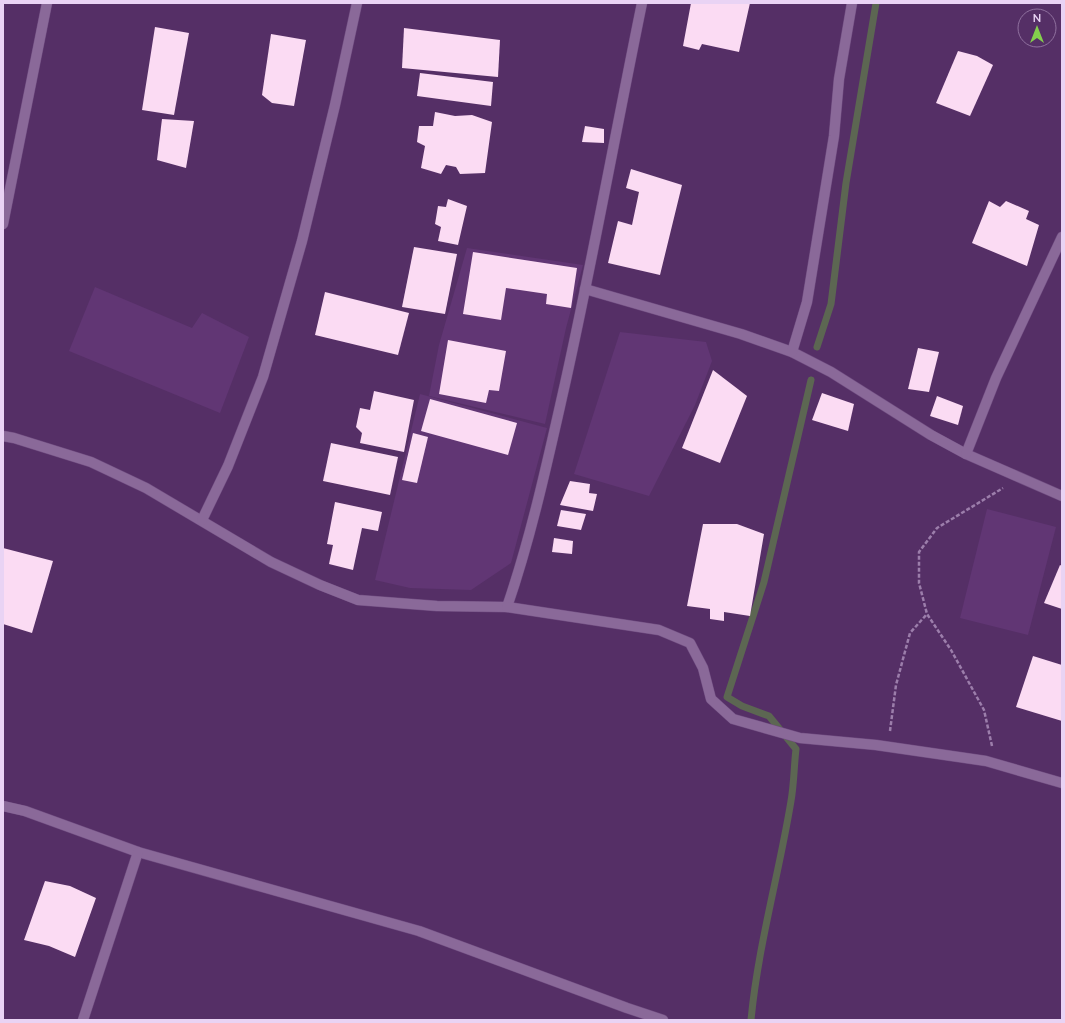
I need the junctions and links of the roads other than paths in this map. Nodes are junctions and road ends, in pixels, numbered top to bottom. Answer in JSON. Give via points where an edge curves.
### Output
{"nodes":[{"id":1,"x":47,"y":3,"type":"edge"},
{"id":2,"x":357,"y":3,"type":"edge"},
{"id":3,"x":642,"y":3,"type":"edge"},
{"id":4,"x":852,"y":3,"type":"edge"},
{"id":5,"x":3,"y":224,"type":"edge"},
{"id":6,"x":1062,"y":237,"type":"edge"},
{"id":7,"x":585,"y":289,"type":"junction"},
{"id":8,"x":792,"y":352,"type":"junction"},
{"id":9,"x":3,"y":436,"type":"edge"},
{"id":10,"x":966,"y":454,"type":"junction"},
{"id":11,"x":1062,"y":496,"type":"edge"},
{"id":12,"x":202,"y":520,"type":"junction"},
{"id":13,"x":507,"y":607,"type":"junction"},
{"id":14,"x":1062,"y":783,"type":"edge"},
{"id":15,"x":3,"y":806,"type":"edge"},
{"id":16,"x":138,"y":852,"type":"junction"},
{"id":17,"x":83,"y":1020,"type":"edge"},
{"id":18,"x":663,"y":1020,"type":"edge"}],
"edges":[{"from":1,"to":5,"type":"street"},
{"from":2,"to":12,"type":"street","via":[[336,105],[302,242],[263,377],[228,466]]},
{"from":3,"to":7,"type":"street"},
{"from":4,"to":8,"type":"street","via":[[807,302]]},
{"from":6,"to":10,"type":"street","via":[[996,378]]},
{"from":7,"to":8,"type":"street","via":[[742,334]]},
{"from":7,"to":13,"type":"street","via":[[536,509]]},
{"from":8,"to":10,"type":"street","via":[[831,372]]},
{"from":9,"to":12,"type":"street","via":[[91,462],[146,488]]},
{"from":10,"to":11,"type":"street"},
{"from":12,"to":13,"type":"street","via":[[271,562],[358,600],[437,606]]},
{"from":13,"to":14,"type":"street","via":[[659,630],[690,643],[703,668],[711,699],[733,719],[800,738],[996,764]]},
{"from":15,"to":16,"type":"street","via":[[25,811]]},
{"from":16,"to":17,"type":"street"},
{"from":16,"to":18,"type":"street","via":[[419,930]]}]}
